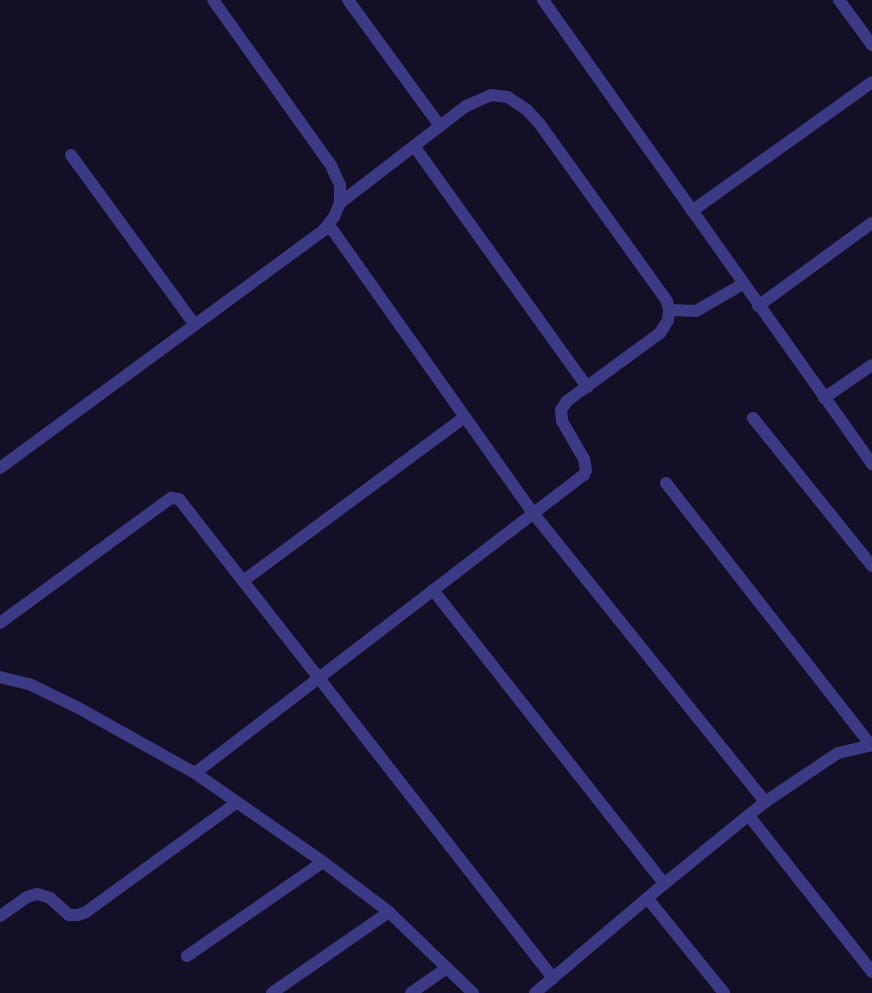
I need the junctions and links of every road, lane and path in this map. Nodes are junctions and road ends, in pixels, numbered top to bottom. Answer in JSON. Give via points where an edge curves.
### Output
{"nodes":[{"id":1,"x":213,"y":0,"type":"edge"},
{"id":2,"x":348,"y":0,"type":"edge"},
{"id":3,"x":542,"y":0,"type":"edge"},
{"id":4,"x":840,"y":0,"type":"edge"},
{"id":5,"x":872,"y":45,"type":"edge"},
{"id":6,"x":872,"y":82,"type":"edge"},
{"id":7,"x":440,"y":126,"type":"junction"},
{"id":8,"x":414,"y":146,"type":"junction"},
{"id":9,"x":71,"y":155,"type":"dead end"},
{"id":10,"x":340,"y":203,"type":"junction"},
{"id":11,"x":692,"y":212,"type":"junction"},
{"id":12,"x":872,"y":224,"type":"edge"},
{"id":13,"x":329,"y":225,"type":"junction"},
{"id":14,"x":743,"y":284,"type":"junction"},
{"id":15,"x":758,"y":306,"type":"junction"},
{"id":16,"x":669,"y":310,"type":"junction"},
{"id":17,"x":195,"y":325,"type":"junction"},
{"id":18,"x":872,"y":365,"type":"edge"},
{"id":19,"x":587,"y":387,"type":"junction"},
{"id":20,"x":824,"y":398,"type":"junction"},
{"id":21,"x":465,"y":417,"type":"junction"},
{"id":22,"x":753,"y":418,"type":"dead end"},
{"id":23,"x":872,"y":464,"type":"edge"},
{"id":24,"x":0,"y":468,"type":"edge"},
{"id":25,"x":666,"y":483,"type":"dead end"},
{"id":26,"x":533,"y":513,"type":"junction"},
{"id":27,"x":872,"y":566,"type":"edge"},
{"id":28,"x":243,"y":581,"type":"junction"},
{"id":29,"x":433,"y":590,"type":"junction"},
{"id":30,"x":0,"y":623,"type":"edge"},
{"id":31,"x":0,"y":678,"type":"edge"},
{"id":32,"x":318,"y":679,"type":"junction"},
{"id":33,"x":872,"y":745,"type":"edge"},
{"id":34,"x":195,"y":773,"type":"junction"},
{"id":35,"x":764,"y":802,"type":"junction"},
{"id":36,"x":236,"y":803,"type":"junction"},
{"id":37,"x":749,"y":816,"type":"junction"},
{"id":38,"x":322,"y":862,"type":"junction"},
{"id":39,"x":664,"y":884,"type":"junction"},
{"id":40,"x":648,"y":899,"type":"junction"},
{"id":41,"x":389,"y":912,"type":"junction"},
{"id":42,"x":0,"y":916,"type":"edge"},
{"id":43,"x":187,"y":956,"type":"dead end"},
{"id":44,"x":446,"y":968,"type":"junction"},
{"id":45,"x":872,"y":972,"type":"edge"},
{"id":46,"x":553,"y":978,"type":"junction"},
{"id":47,"x":272,"y":993,"type":"edge"},
{"id":48,"x":411,"y":993,"type":"edge"},
{"id":49,"x":473,"y":993,"type":"edge"},
{"id":50,"x":535,"y":993,"type":"edge"},
{"id":51,"x":724,"y":993,"type":"edge"}],
"edges":[{"from":1,"to":10,"type":"street","via":[[330,164],[340,185]]},
{"from":2,"to":7,"type":"street"},
{"from":3,"to":11,"type":"street"},
{"from":4,"to":5,"type":"street"},
{"from":6,"to":11,"type":"street"},
{"from":7,"to":8,"type":"street"},
{"from":7,"to":16,"type":"street","via":[[466,106],[491,95],[508,97],[527,110],[667,301]]},
{"from":8,"to":10,"type":"street"},
{"from":8,"to":19,"type":"street"},
{"from":9,"to":17,"type":"street"},
{"from":10,"to":13,"type":"street"},
{"from":11,"to":14,"type":"street"},
{"from":12,"to":15,"type":"street"},
{"from":13,"to":17,"type":"street"},
{"from":13,"to":21,"type":"street"},
{"from":14,"to":15,"type":"street"},
{"from":14,"to":16,"type":"street","via":[[696,310]]},
{"from":15,"to":20,"type":"street"},
{"from":16,"to":19,"type":"street","via":[[668,320],[660,333]]},
{"from":17,"to":24,"type":"street"},
{"from":18,"to":20,"type":"street"},
{"from":19,"to":26,"type":"street","via":[[568,401],[560,416],[584,459],[586,470]]},
{"from":20,"to":23,"type":"street"},
{"from":21,"to":26,"type":"street"},
{"from":21,"to":28,"type":"street"},
{"from":22,"to":27,"type":"street"},
{"from":25,"to":33,"type":"street"},
{"from":26,"to":29,"type":"street"},
{"from":26,"to":35,"type":"street"},
{"from":28,"to":30,"type":"street","via":[[179,499],[171,498]]},
{"from":28,"to":32,"type":"street"},
{"from":29,"to":32,"type":"street"},
{"from":29,"to":39,"type":"street"},
{"from":31,"to":34,"type":"street","via":[[30,684]]},
{"from":32,"to":34,"type":"street"},
{"from":32,"to":46,"type":"street"},
{"from":33,"to":35,"type":"street","via":[[838,753]]},
{"from":34,"to":36,"type":"street"},
{"from":35,"to":37,"type":"street"},
{"from":36,"to":38,"type":"street"},
{"from":36,"to":42,"type":"street","via":[[86,912],[70,915],[50,898],[37,894],[27,897]]},
{"from":37,"to":39,"type":"street"},
{"from":37,"to":45,"type":"street"},
{"from":38,"to":41,"type":"street"},
{"from":38,"to":43,"type":"street"},
{"from":39,"to":40,"type":"street"},
{"from":40,"to":46,"type":"street"},
{"from":40,"to":51,"type":"street"},
{"from":41,"to":44,"type":"street"},
{"from":41,"to":47,"type":"street"},
{"from":44,"to":48,"type":"street"},
{"from":44,"to":49,"type":"street"},
{"from":46,"to":50,"type":"street"}]}
